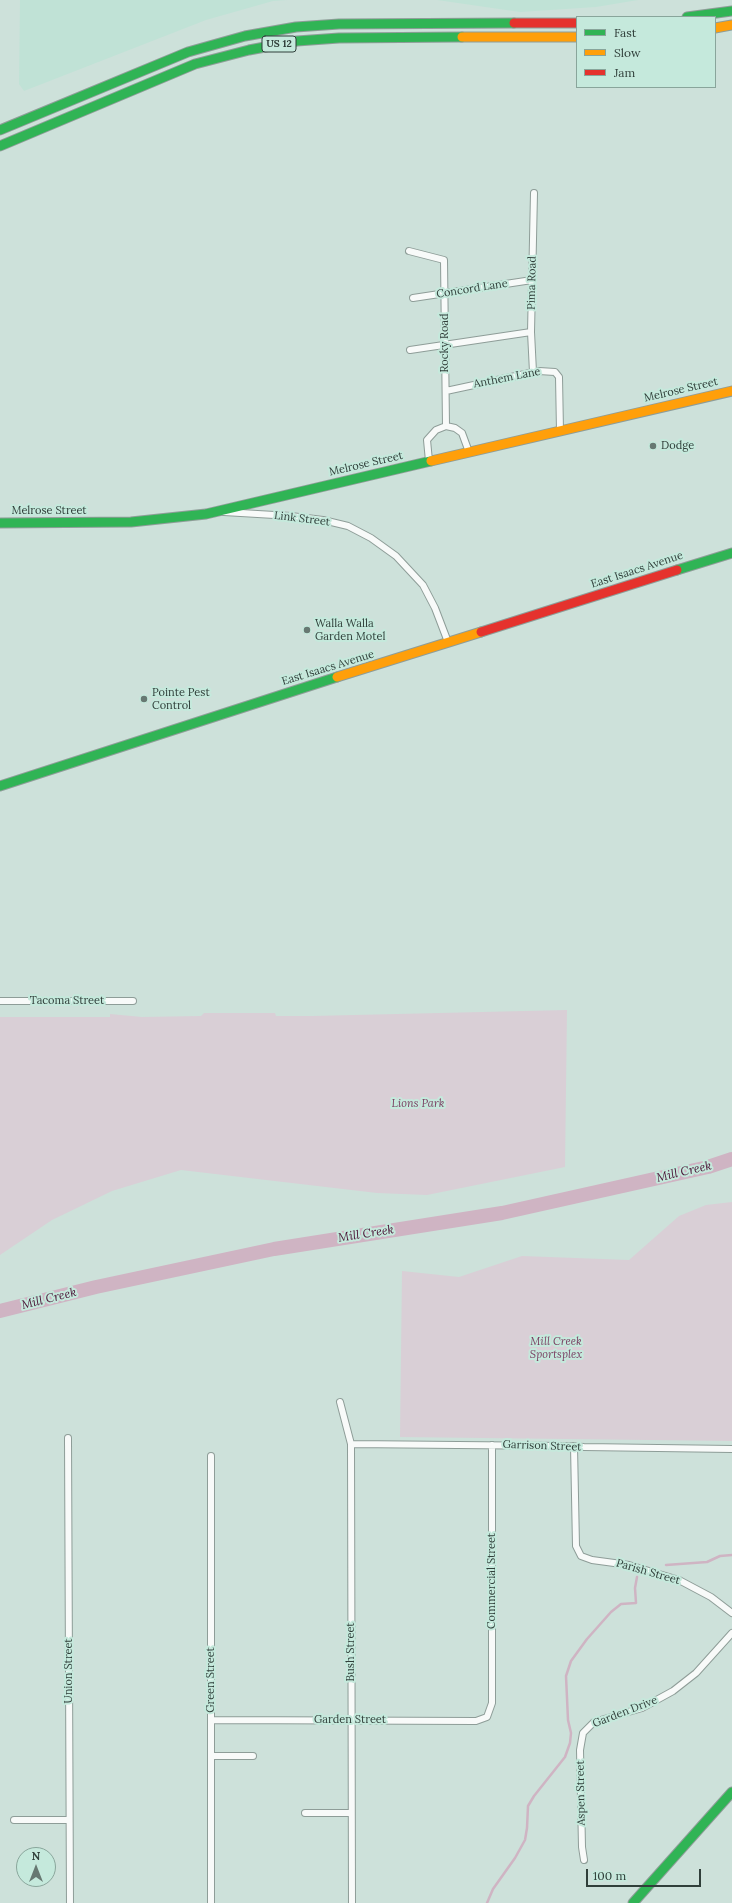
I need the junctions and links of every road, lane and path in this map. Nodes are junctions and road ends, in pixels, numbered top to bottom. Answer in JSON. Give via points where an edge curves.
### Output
{"nodes":[{"id":1,"x":732,"y":11,"type":"edge"},
{"id":2,"x":694,"y":16,"type":"edge"},
{"id":3,"x":576,"y":23,"type":"edge"},
{"id":4,"x":732,"y":25,"type":"edge"},
{"id":5,"x":716,"y":28,"type":"edge"},
{"id":6,"x":576,"y":37,"type":"edge"},
{"id":7,"x":0,"y":130,"type":"edge"},
{"id":8,"x":0,"y":146,"type":"edge"},
{"id":9,"x":534,"y":193,"type":"dead end"},
{"id":10,"x":409,"y":251,"type":"dead end"},
{"id":11,"x":532,"y":280,"type":"junction"},
{"id":12,"x":445,"y":294,"type":"junction"},
{"id":13,"x":412,"y":298,"type":"dead end"},
{"id":14,"x":531,"y":332,"type":"junction"},
{"id":15,"x":445,"y":345,"type":"junction"},
{"id":16,"x":410,"y":350,"type":"dead end"},
{"id":17,"x":533,"y":372,"type":"junction"},
{"id":18,"x":446,"y":391,"type":"junction"},
{"id":19,"x":732,"y":391,"type":"edge"},
{"id":20,"x":446,"y":426,"type":"junction"},
{"id":21,"x":560,"y":431,"type":"junction"},
{"id":22,"x":469,"y":452,"type":"junction"},
{"id":23,"x":429,"y":461,"type":"junction"},
{"id":24,"x":216,"y":512,"type":"junction"},
{"id":25,"x":0,"y":523,"type":"edge"},
{"id":26,"x":732,"y":552,"type":"edge"},
{"id":27,"x":448,"y":642,"type":"junction"},
{"id":28,"x":0,"y":786,"type":"edge"},
{"id":29,"x":0,"y":1001,"type":"edge"},
{"id":30,"x":133,"y":1001,"type":"dead end"},
{"id":31,"x":340,"y":1402,"type":"dead end"},
{"id":32,"x":68,"y":1438,"type":"dead end"},
{"id":33,"x":351,"y":1444,"type":"junction"},
{"id":34,"x":492,"y":1445,"type":"junction"},
{"id":35,"x":574,"y":1446,"type":"junction"},
{"id":36,"x":732,"y":1449,"type":"edge"},
{"id":37,"x":211,"y":1456,"type":"dead end"},
{"id":38,"x":732,"y":1613,"type":"edge"},
{"id":39,"x":732,"y":1633,"type":"edge"},
{"id":40,"x":487,"y":1717,"type":"joint"},
{"id":41,"x":211,"y":1720,"type":"junction"},
{"id":42,"x":351,"y":1720,"type":"junction"},
{"id":43,"x":588,"y":1727,"type":"joint"},
{"id":44,"x":211,"y":1756,"type":"junction"},
{"id":45,"x":253,"y":1756,"type":"dead end"},
{"id":46,"x":732,"y":1792,"type":"edge"},
{"id":47,"x":351,"y":1812,"type":"junction"},
{"id":48,"x":305,"y":1813,"type":"dead end"},
{"id":49,"x":14,"y":1820,"type":"dead end"},
{"id":50,"x":69,"y":1820,"type":"junction"},
{"id":51,"x":584,"y":1860,"type":"dead end"},
{"id":52,"x":70,"y":1903,"type":"edge"},
{"id":53,"x":211,"y":1903,"type":"edge"},
{"id":54,"x":352,"y":1903,"type":"edge"},
{"id":55,"x":634,"y":1903,"type":"edge"}],
"edges":[{"from":1,"to":2,"type":"main road"},
{"from":3,"to":7,"type":"main road","number":"US 12","via":[[339,24],[296,27],[244,36],[188,52]]},
{"from":4,"to":5,"type":"main road"},
{"from":6,"to":8,"type":"main road","number":"US 12","via":[[340,38],[297,41],[249,50],[195,64]]},
{"from":9,"to":11,"type":"street","name":"Pima Road"},
{"from":10,"to":12,"type":"street","name":"Rocky Road","via":[[444,260]]},
{"from":11,"to":12,"type":"street","name":"Concord Lane"},
{"from":11,"to":14,"type":"street","name":"Pima Road"},
{"from":12,"to":13,"type":"street","name":"Concord Lane"},
{"from":12,"to":15,"type":"street","name":"Rocky Road"},
{"from":14,"to":15,"type":"street"},
{"from":14,"to":17,"type":"street","name":"Pima Road"},
{"from":15,"to":16,"type":"street"},
{"from":15,"to":18,"type":"street","name":"Rocky Road"},
{"from":17,"to":18,"type":"street","name":"Anthem Lane"},
{"from":17,"to":21,"type":"street","name":"Anthem Lane","via":[[552,371],[558,374]]},
{"from":18,"to":20,"type":"street","name":"Rocky Road"},
{"from":19,"to":21,"type":"main road","name":"Melrose Street"},
{"from":20,"to":22,"type":"street","via":[[462,433]]},
{"from":20,"to":23,"type":"street","via":[[436,430],[427,440]]},
{"from":21,"to":22,"type":"main road","name":"Melrose Street"},
{"from":22,"to":23,"type":"main road","name":"Melrose Street"},
{"from":23,"to":24,"type":"main road","name":"Melrose Street"},
{"from":24,"to":25,"type":"main road","name":"Melrose Street","via":[[131,522]]},
{"from":24,"to":27,"type":"street","name":"Link Street","via":[[323,520],[348,526],[371,538],[396,556],[423,585]]},
{"from":26,"to":27,"type":"main road","name":"East Isaacs Avenue"},
{"from":27,"to":28,"type":"main road","name":"East Isaacs Avenue"},
{"from":29,"to":30,"type":"street","name":"Tacoma Street"},
{"from":31,"to":33,"type":"street","name":"Bush Street"},
{"from":32,"to":50,"type":"street","name":"Union Street"},
{"from":33,"to":34,"type":"street","name":"Garrison Street"},
{"from":33,"to":42,"type":"street","name":"Bush Street"},
{"from":34,"to":35,"type":"street","name":"Garrison Street"},
{"from":34,"to":40,"type":"street","name":"Commercial Street","via":[[492,1703]]},
{"from":35,"to":36,"type":"street","name":"Garrison Street"},
{"from":35,"to":38,"type":"street","name":"Parish Street","via":[[576,1546],[581,1556],[635,1566],[678,1580],[711,1597]]},
{"from":37,"to":41,"type":"street","name":"Green Street"},
{"from":39,"to":43,"type":"street","name":"Garden Drive","via":[[696,1674],[673,1691],[642,1708],[594,1722]]},
{"from":40,"to":42,"type":"street","name":"Garden Street","via":[[476,1721]]},
{"from":41,"to":42,"type":"street","name":"Garden Street"},
{"from":41,"to":44,"type":"street","name":"Green Street"},
{"from":42,"to":47,"type":"street","name":"Bush Street"},
{"from":43,"to":51,"type":"street","name":"Aspen Street","via":[[580,1750]]},
{"from":44,"to":45,"type":"street"},
{"from":44,"to":53,"type":"street","name":"Green Street"},
{"from":46,"to":55,"type":"main road"},
{"from":47,"to":48,"type":"street"},
{"from":47,"to":54,"type":"street","name":"Bush Street"},
{"from":49,"to":50,"type":"street"},
{"from":50,"to":52,"type":"street","name":"Union Street"}]}
